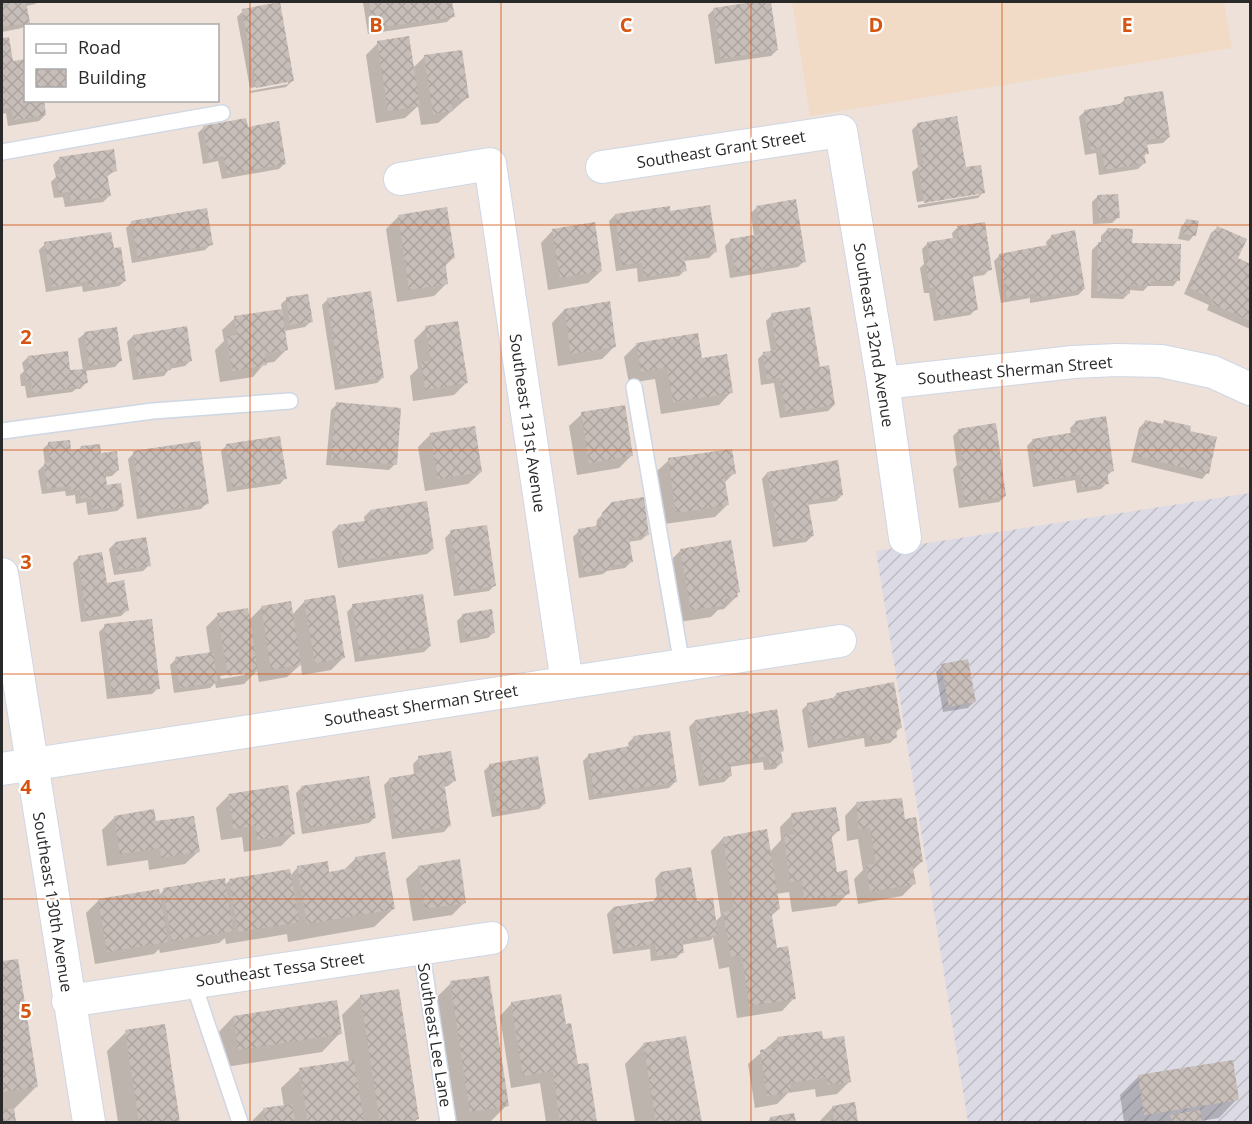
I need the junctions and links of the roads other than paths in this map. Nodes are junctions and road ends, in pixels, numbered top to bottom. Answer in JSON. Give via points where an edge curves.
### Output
{"nodes":[{"id":1,"x":222,"y":113,"type":"dead end"},
{"id":2,"x":841,"y":131,"type":"joint"},
{"id":3,"x":2,"y":152,"type":"edge"},
{"id":4,"x":602,"y":167,"type":"dead end"},
{"id":5,"x":400,"y":179,"type":"dead end"},
{"id":6,"x":883,"y":384,"type":"junction"},
{"id":7,"x":634,"y":387,"type":"dead end"},
{"id":8,"x":1251,"y":389,"type":"edge"},
{"id":9,"x":290,"y":401,"type":"dead end"},
{"id":10,"x":2,"y":430,"type":"edge"},
{"id":11,"x":905,"y":538,"type":"dead end"},
{"id":12,"x":2,"y":574,"type":"edge"},
{"id":13,"x":840,"y":641,"type":"dead end"},
{"id":14,"x":682,"y":665,"type":"junction"},
{"id":15,"x":567,"y":683,"type":"junction"},
{"id":16,"x":17,"y":766,"type":"edge"},
{"id":17,"x":492,"y":938,"type":"dead end"},
{"id":18,"x":421,"y":948,"type":"junction"},
{"id":19,"x":193,"y":982,"type":"junction"},
{"id":20,"x":68,"y":1001,"type":"junction"},
{"id":21,"x":88,"y":1122,"type":"edge"},
{"id":22,"x":240,"y":1122,"type":"edge"},
{"id":23,"x":448,"y":1122,"type":"edge"}],
"edges":[{"from":1,"to":3,"type":"lane"},
{"from":2,"to":4,"type":"street","name":"Southeast Grant Street"},
{"from":2,"to":6,"type":"street","name":"Southeast 132nd Avenue"},
{"from":5,"to":15,"type":"street","name":"Southeast 131st Avenue","via":[[490,164]]},
{"from":6,"to":8,"type":"street","name":"Southeast Sherman Street","via":[[1117,360],[1161,361],[1213,372]]},
{"from":6,"to":11,"type":"street","name":"Southeast 132nd Avenue"},
{"from":7,"to":14,"type":"lane"},
{"from":9,"to":10,"type":"lane","via":[[153,411]]},
{"from":12,"to":16,"type":"street","name":"Southeast 130th Avenue"},
{"from":13,"to":14,"type":"street","name":"Southeast Sherman Street"},
{"from":14,"to":15,"type":"street","name":"Southeast Sherman Street"},
{"from":15,"to":16,"type":"street","name":"Southeast Sherman Street"},
{"from":16,"to":20,"type":"street","name":"Southeast 130th Avenue"},
{"from":17,"to":18,"type":"street","name":"Southeast Tessa Street"},
{"from":18,"to":19,"type":"street","name":"Southeast Tessa Street"},
{"from":18,"to":23,"type":"lane","name":"Southeast Lee Lane"},
{"from":19,"to":20,"type":"street","name":"Southeast Tessa Street"},
{"from":19,"to":22,"type":"lane"},
{"from":20,"to":21,"type":"street","name":"Southeast 130th Avenue"}]}
